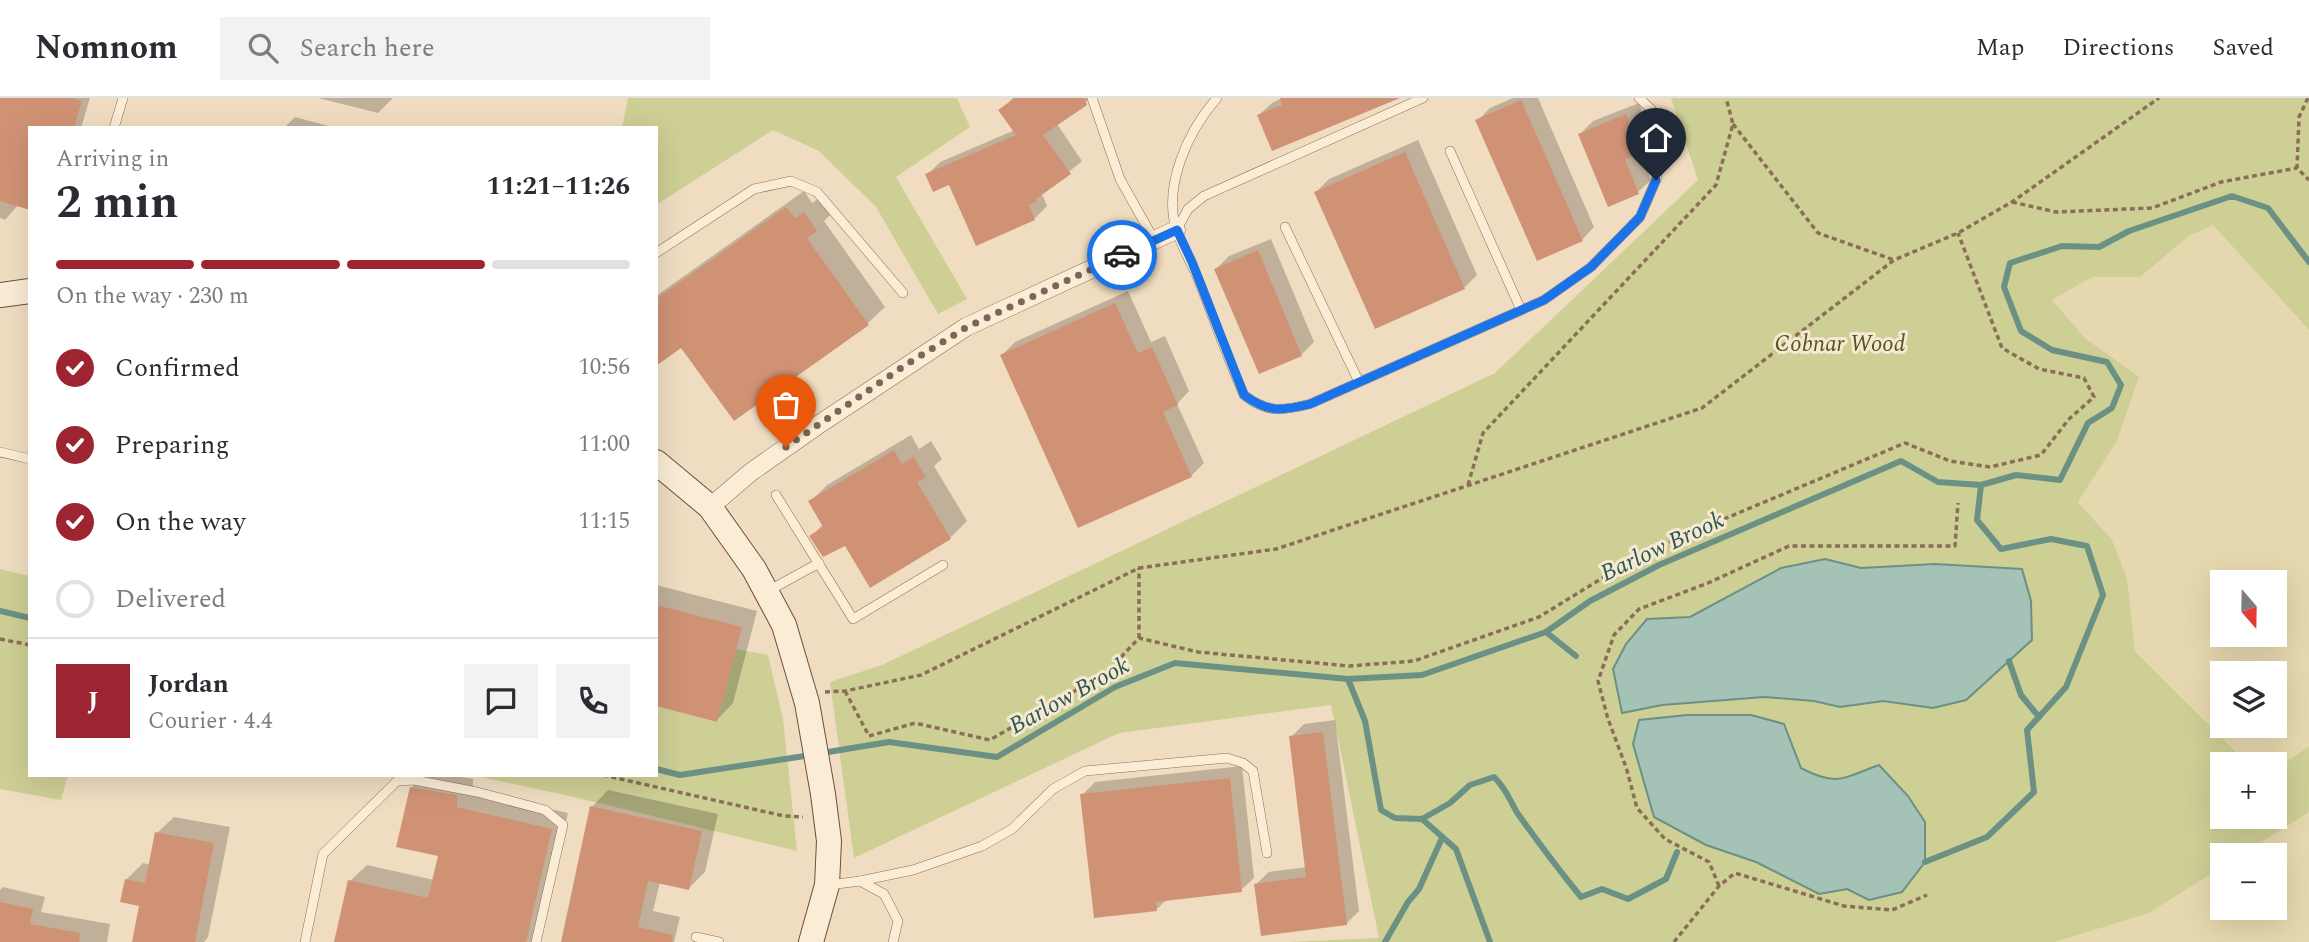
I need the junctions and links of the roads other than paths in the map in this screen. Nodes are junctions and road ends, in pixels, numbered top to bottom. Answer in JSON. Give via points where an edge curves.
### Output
{"nodes":[{"id":1,"x":123,"y":98,"type":"edge"},
{"id":2,"x":1092,"y":98,"type":"edge"},
{"id":3,"x":1217,"y":98,"type":"edge"},
{"id":4,"x":1423,"y":98,"type":"edge"},
{"id":5,"x":1639,"y":98,"type":"edge"},
{"id":6,"x":115,"y":126,"type":"edge"},
{"id":7,"x":1450,"y":151,"type":"dead end"},
{"id":8,"x":1285,"y":227,"type":"dead end"},
{"id":9,"x":1177,"y":230,"type":"junction"},
{"id":10,"x":1154,"y":240,"type":"junction"},
{"id":11,"x":658,"y":252,"type":"edge"},
{"id":12,"x":28,"y":291,"type":"edge"},
{"id":13,"x":903,"y":293,"type":"dead end"},
{"id":14,"x":0,"y":295,"type":"edge"},
{"id":15,"x":1521,"y":310,"type":"junction"},
{"id":16,"x":1359,"y":382,"type":"junction"},
{"id":17,"x":0,"y":452,"type":"edge"},
{"id":18,"x":28,"y":459,"type":"edge"},
{"id":19,"x":658,"y":464,"type":"edge"},
{"id":20,"x":776,"y":495,"type":"dead end"},
{"id":21,"x":710,"y":507,"type":"junction"},
{"id":22,"x":818,"y":563,"type":"junction"},
{"id":23,"x":943,"y":565,"type":"dead end"},
{"id":24,"x":766,"y":592,"type":"junction"},
{"id":25,"x":1267,"y":853,"type":"dead end"},
{"id":26,"x":860,"y":881,"type":"junction"},
{"id":27,"x":827,"y":885,"type":"junction"},
{"id":28,"x":696,"y":937,"type":"dead end"},
{"id":29,"x":305,"y":942,"type":"edge"},
{"id":30,"x":536,"y":942,"type":"edge"},
{"id":31,"x":719,"y":942,"type":"edge"},
{"id":32,"x":811,"y":942,"type":"edge"},
{"id":33,"x":893,"y":942,"type":"edge"}],
"edges":[{"from":1,"to":6,"type":"lane"},
{"from":2,"to":10,"type":"lane","via":[[1120,179]]},
{"from":3,"to":9,"type":"lane","via":[[1181,159],[1173,197]]},
{"from":4,"to":9,"type":"lane","via":[[1204,196],[1188,209]]},
{"from":5,"to":15,"type":"lane","via":[[1651,109],[1664,140],[1656,180],[1640,217],[1591,267],[1544,300]]},
{"from":7,"to":15,"type":"lane"},
{"from":8,"to":16,"type":"lane"},
{"from":9,"to":10,"type":"street"},
{"from":9,"to":16,"type":"lane","via":[[1244,395],[1259,406],[1285,410]]},
{"from":10,"to":21,"type":"street","via":[[967,327],[751,472]]},
{"from":11,"to":13,"type":"lane","via":[[754,189],[791,181],[817,192]]},
{"from":12,"to":14,"type":"street"},
{"from":15,"to":16,"type":"lane"},
{"from":17,"to":18,"type":"lane"},
{"from":19,"to":21,"type":"street"},
{"from":20,"to":22,"type":"lane"},
{"from":21,"to":24,"type":"street"},
{"from":22,"to":23,"type":"lane","via":[[853,619]]},
{"from":22,"to":24,"type":"lane"},
{"from":24,"to":27,"type":"street","via":[[784,625],[807,703],[829,841]]},
{"from":25,"to":26,"type":"lane","via":[[1253,771],[1227,758],[1085,771],[1053,789],[1012,829],[982,846],[914,870]]},
{"from":26,"to":27,"type":"lane"},
{"from":26,"to":33,"type":"lane","via":[[884,894],[898,922]]},
{"from":27,"to":32,"type":"street"},
{"from":28,"to":31,"type":"lane"},
{"from":29,"to":30,"type":"lane","via":[[323,853],[397,781],[414,780],[545,810],[563,825]]}]}
